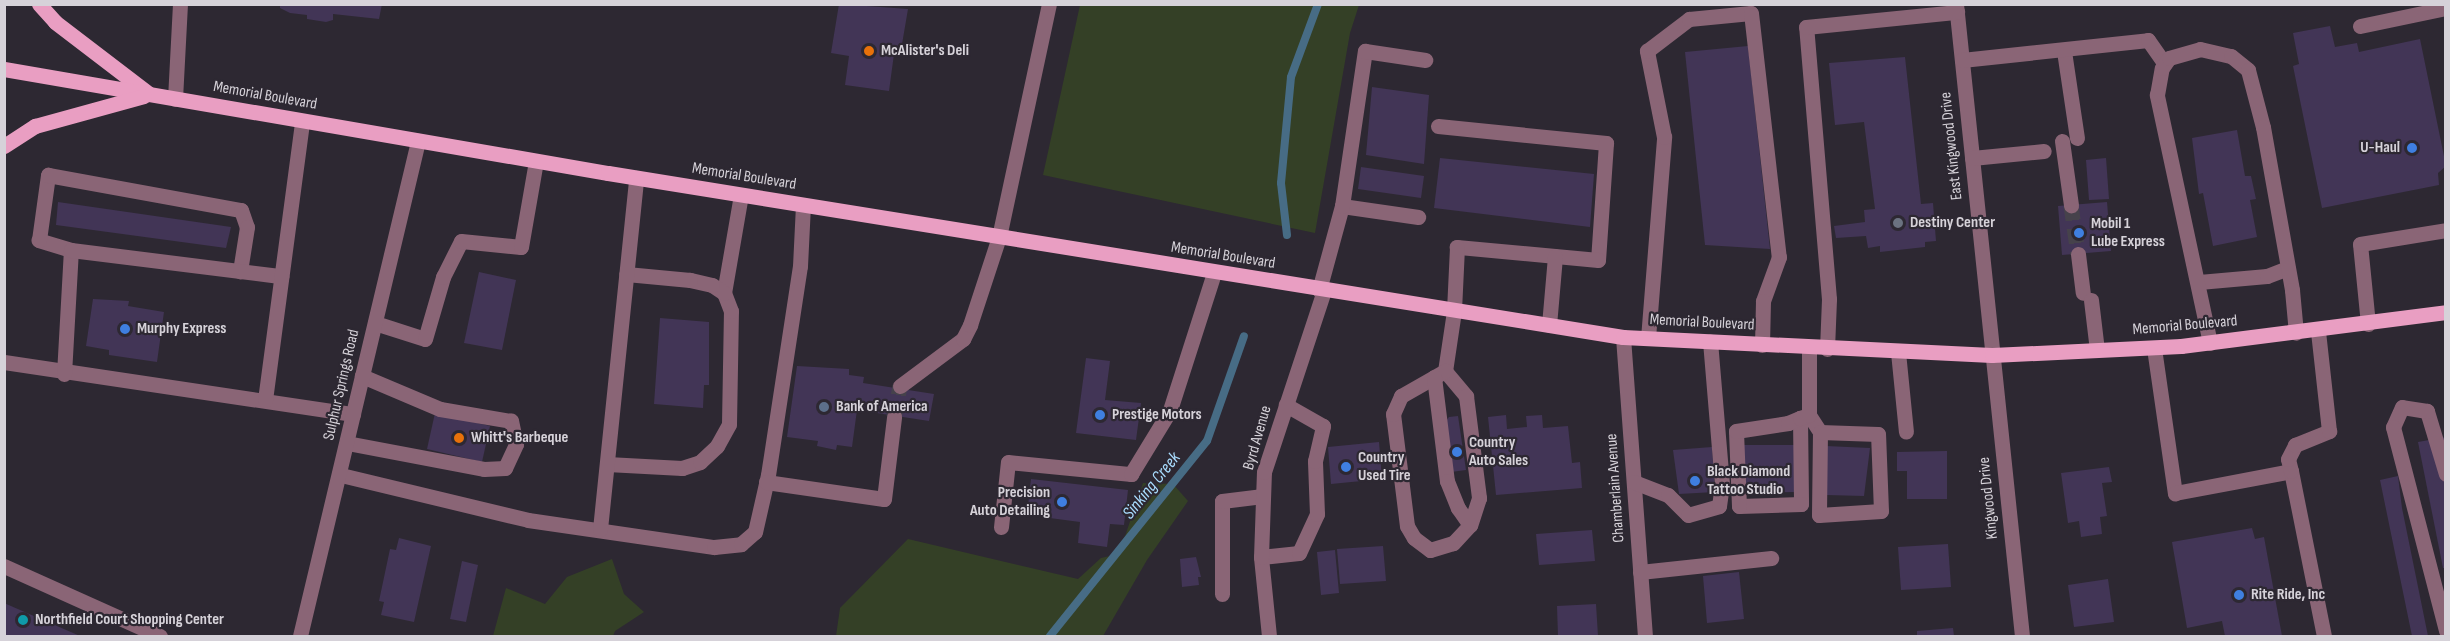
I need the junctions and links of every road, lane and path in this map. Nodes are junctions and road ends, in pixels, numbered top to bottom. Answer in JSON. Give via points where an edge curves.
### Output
{"nodes":[{"id":1,"x":39,"y":4,"type":"edge"},
{"id":2,"x":180,"y":4,"type":"edge"},
{"id":3,"x":1049,"y":4,"type":"edge"},
{"id":4,"x":1957,"y":8,"type":"edge"},
{"id":5,"x":2445,"y":8,"type":"edge"},
{"id":6,"x":2360,"y":26,"type":"dead end"},
{"id":7,"x":2064,"y":51,"type":"junction"},
{"id":8,"x":1425,"y":60,"type":"dead end"},
{"id":9,"x":1962,"y":60,"type":"junction"},
{"id":10,"x":2165,"y":64,"type":"junction"},
{"id":11,"x":4,"y":69,"type":"edge"},
{"id":12,"x":150,"y":95,"type":"junction"},
{"id":13,"x":175,"y":99,"type":"junction"},
{"id":14,"x":302,"y":121,"type":"junction"},
{"id":15,"x":1438,"y":126,"type":"dead end"},
{"id":16,"x":418,"y":141,"type":"junction"},
{"id":17,"x":4,"y":146,"type":"edge"},
{"id":18,"x":2044,"y":151,"type":"dead end"},
{"id":19,"x":1972,"y":158,"type":"junction"},
{"id":20,"x":536,"y":161,"type":"junction"},
{"id":21,"x":636,"y":178,"type":"junction"},
{"id":22,"x":741,"y":195,"type":"junction"},
{"id":23,"x":803,"y":205,"type":"junction"},
{"id":24,"x":2071,"y":205,"type":"tunnel mouth"},
{"id":25,"x":1342,"y":206,"type":"junction"},
{"id":26,"x":1418,"y":217,"type":"dead end"},
{"id":27,"x":2445,"y":230,"type":"edge"},
{"id":28,"x":999,"y":237,"type":"junction"},
{"id":29,"x":71,"y":250,"type":"junction"},
{"id":30,"x":2078,"y":254,"type":"tunnel mouth"},
{"id":31,"x":1555,"y":256,"type":"junction"},
{"id":32,"x":2288,"y":268,"type":"junction"},
{"id":33,"x":240,"y":271,"type":"junction"},
{"id":34,"x":1214,"y":273,"type":"junction"},
{"id":35,"x":626,"y":274,"type":"junction"},
{"id":36,"x":281,"y":276,"type":"junction"},
{"id":37,"x":2199,"y":282,"type":"junction"},
{"id":38,"x":1322,"y":291,"type":"junction"},
{"id":39,"x":724,"y":293,"type":"junction"},
{"id":40,"x":1454,"y":311,"type":"junction"},
{"id":41,"x":2445,"y":312,"type":"edge"},
{"id":42,"x":375,"y":323,"type":"junction"},
{"id":43,"x":2368,"y":324,"type":"junction"},
{"id":44,"x":1549,"y":326,"type":"junction"},
{"id":45,"x":2318,"y":331,"type":"junction"},
{"id":46,"x":2296,"y":333,"type":"junction"},
{"id":47,"x":1623,"y":337,"type":"junction"},
{"id":48,"x":1648,"y":338,"type":"junction"},
{"id":49,"x":1710,"y":342,"type":"junction"},
{"id":50,"x":2210,"y":343,"type":"junction"},
{"id":51,"x":1762,"y":345,"type":"junction"},
{"id":52,"x":1809,"y":348,"type":"junction"},
{"id":53,"x":2154,"y":348,"type":"junction"},
{"id":54,"x":1827,"y":349,"type":"junction"},
{"id":55,"x":2097,"y":350,"type":"junction"},
{"id":56,"x":1898,"y":352,"type":"junction"},
{"id":57,"x":1992,"y":356,"type":"junction"},
{"id":58,"x":4,"y":362,"type":"edge"},
{"id":59,"x":64,"y":374,"type":"junction"},
{"id":60,"x":1439,"y":374,"type":"junction"},
{"id":61,"x":362,"y":376,"type":"junction"},
{"id":62,"x":900,"y":386,"type":"tunnel mouth"},
{"id":63,"x":265,"y":400,"type":"junction"},
{"id":64,"x":1286,"y":405,"type":"junction"},
{"id":65,"x":353,"y":414,"type":"junction"},
{"id":66,"x":1804,"y":416,"type":"junction"},
{"id":67,"x":894,"y":417,"type":"tunnel mouth"},
{"id":68,"x":1820,"y":432,"type":"junction"},
{"id":69,"x":1906,"y":432,"type":"dead end"},
{"id":70,"x":347,"y":443,"type":"junction"},
{"id":71,"x":606,"y":464,"type":"junction"},
{"id":72,"x":2291,"y":471,"type":"junction"},
{"id":73,"x":2445,"y":474,"type":"edge"},
{"id":74,"x":341,"y":475,"type":"junction"},
{"id":75,"x":766,"y":482,"type":"junction"},
{"id":76,"x":1634,"y":482,"type":"junction"},
{"id":77,"x":1263,"y":496,"type":"junction"},
{"id":78,"x":1470,"y":525,"type":"junction"},
{"id":79,"x":1001,"y":527,"type":"dead end"},
{"id":80,"x":600,"y":529,"type":"junction"},
{"id":81,"x":1261,"y":557,"type":"junction"},
{"id":82,"x":1771,"y":558,"type":"dead end"},
{"id":83,"x":4,"y":566,"type":"edge"},
{"id":84,"x":1640,"y":572,"type":"junction"},
{"id":85,"x":1222,"y":594,"type":"dead end"},
{"id":86,"x":2445,"y":631,"type":"edge"},
{"id":87,"x":160,"y":636,"type":"edge"},
{"id":88,"x":300,"y":636,"type":"edge"},
{"id":89,"x":1269,"y":636,"type":"edge"},
{"id":90,"x":1645,"y":636,"type":"edge"},
{"id":91,"x":2022,"y":636,"type":"edge"},
{"id":92,"x":2324,"y":636,"type":"edge"}],
"edges":[{"from":1,"to":12,"type":"main road","via":[[55,22]]},
{"from":2,"to":13,"type":"street"},
{"from":3,"to":28,"type":"street"},
{"from":4,"to":9,"type":"street","name":"East Kingwood Drive"},
{"from":4,"to":54,"type":"street","via":[[1806,27],[1829,299]]},
{"from":5,"to":6,"type":"street"},
{"from":7,"to":9,"type":"street"},
{"from":7,"to":10,"type":"street","via":[[2148,40]]},
{"from":7,"to":24,"type":"street"},
{"from":8,"to":25,"type":"street","name":"Byrd Avenue","via":[[1365,51]]},
{"from":9,"to":19,"type":"street","name":"East Kingwood Drive"},
{"from":10,"to":32,"type":"street","via":[[2179,53],[2200,50],[2231,56],[2248,70],[2263,127]]},
{"from":10,"to":37,"type":"street","via":[[2157,95]]},
{"from":11,"to":12,"type":"main road","name":"Memorial Boulevard"},
{"from":12,"to":13,"type":"main road","name":"Memorial Boulevard"},
{"from":12,"to":17,"type":"main road","via":[[36,126]]},
{"from":13,"to":14,"type":"main road","name":"Memorial Boulevard"},
{"from":14,"to":16,"type":"main road","name":"Memorial Boulevard"},
{"from":14,"to":36,"type":"street"},
{"from":15,"to":31,"type":"street","via":[[1606,143],[1598,260]]},
{"from":16,"to":20,"type":"main road","name":"Memorial Boulevard"},
{"from":16,"to":42,"type":"street","name":"Sulphur Springs Road"},
{"from":18,"to":19,"type":"street"},
{"from":19,"to":57,"type":"street","name":"East Kingwood Drive"},
{"from":20,"to":21,"type":"main road","name":"Memorial Boulevard"},
{"from":20,"to":42,"type":"street","via":[[521,248],[461,242],[444,277],[425,339]]},
{"from":21,"to":22,"type":"main road","name":"Memorial Boulevard"},
{"from":21,"to":35,"type":"street"},
{"from":22,"to":23,"type":"main road","name":"Memorial Boulevard"},
{"from":22,"to":39,"type":"street"},
{"from":23,"to":28,"type":"main road","name":"Memorial Boulevard"},
{"from":23,"to":75,"type":"street","via":[[800,266]]},
{"from":25,"to":26,"type":"street"},
{"from":25,"to":38,"type":"street","name":"Byrd Avenue"},
{"from":27,"to":43,"type":"street","via":[[2360,244]]},
{"from":28,"to":34,"type":"main road","name":"Memorial Boulevard"},
{"from":28,"to":62,"type":"street","via":[[963,339]]},
{"from":29,"to":33,"type":"street"},
{"from":29,"to":33,"type":"street","via":[[39,240],[48,175],[241,210],[247,227]]},
{"from":29,"to":59,"type":"street"},
{"from":30,"to":55,"type":"street"},
{"from":31,"to":40,"type":"street","via":[[1457,247]]},
{"from":31,"to":44,"type":"street"},
{"from":32,"to":37,"type":"street","via":[[2267,276]]},
{"from":32,"to":46,"type":"street"},
{"from":33,"to":36,"type":"street"},
{"from":34,"to":38,"type":"main road","name":"Memorial Boulevard"},
{"from":34,"to":79,"type":"street","via":[[1170,410],[1131,474],[1008,462]]},
{"from":35,"to":39,"type":"street","via":[[690,280],[712,285]]},
{"from":35,"to":71,"type":"street"},
{"from":36,"to":63,"type":"street"},
{"from":37,"to":50,"type":"street"},
{"from":38,"to":40,"type":"main road","name":"Memorial Boulevard"},
{"from":38,"to":64,"type":"street","name":"Byrd Avenue"},
{"from":39,"to":71,"type":"street","via":[[731,311],[729,424],[717,446],[700,462],[682,468]]},
{"from":40,"to":44,"type":"main road","name":"Memorial Boulevard"},
{"from":40,"to":60,"type":"street"},
{"from":41,"to":43,"type":"main road","name":"Memorial Boulevard"},
{"from":42,"to":61,"type":"street","name":"Sulphur Springs Road"},
{"from":43,"to":45,"type":"main road","name":"Memorial Boulevard"},
{"from":44,"to":47,"type":"main road","name":"Memorial Boulevard"},
{"from":45,"to":46,"type":"main road","name":"Memorial Boulevard"},
{"from":45,"to":72,"type":"street","via":[[2329,431],[2295,445],[2288,459]]},
{"from":46,"to":50,"type":"main road","name":"Memorial Boulevard"},
{"from":47,"to":48,"type":"main road","name":"Memorial Boulevard"},
{"from":47,"to":76,"type":"street","name":"Chamberlain Avenue"},
{"from":48,"to":49,"type":"main road","name":"Memorial Boulevard"},
{"from":48,"to":51,"type":"street","via":[[1664,137],[1647,51],[1689,19],[1751,13],[1779,257],[1763,301]]},
{"from":49,"to":51,"type":"main road","name":"Memorial Boulevard"},
{"from":49,"to":76,"type":"street","via":[[1722,484],[1719,506],[1688,515],[1668,495]]},
{"from":50,"to":53,"type":"main road","name":"Memorial Boulevard"},
{"from":51,"to":52,"type":"main road","name":"Memorial Boulevard"},
{"from":52,"to":54,"type":"main road","name":"Memorial Boulevard"},
{"from":52,"to":66,"type":"street"},
{"from":53,"to":55,"type":"main road","name":"Memorial Boulevard"},
{"from":53,"to":72,"type":"street","via":[[2175,493]]},
{"from":54,"to":56,"type":"main road","name":"Memorial Boulevard"},
{"from":55,"to":57,"type":"main road","name":"Memorial Boulevard"},
{"from":56,"to":57,"type":"main road","name":"Memorial Boulevard"},
{"from":56,"to":69,"type":"street"},
{"from":57,"to":91,"type":"street","name":"Kingwood Drive"},
{"from":58,"to":59,"type":"street"},
{"from":59,"to":63,"type":"street"},
{"from":60,"to":78,"type":"street","via":[[1447,481]]},
{"from":60,"to":78,"type":"street","via":[[1466,396],[1471,416],[1479,498]]},
{"from":60,"to":78,"type":"street","via":[[1401,396],[1393,414],[1407,526],[1414,538],[1430,550],[1453,543]]},
{"from":61,"to":65,"type":"street","name":"Sulphur Springs Road"},
{"from":61,"to":70,"type":"street","via":[[440,409],[512,421],[516,444],[505,468],[484,469]]},
{"from":63,"to":65,"type":"street"},
{"from":64,"to":77,"type":"street","name":"Byrd Avenue","via":[[1264,472]]},
{"from":64,"to":81,"type":"street","via":[[1323,426],[1315,461],[1317,514],[1299,553]]},
{"from":65,"to":70,"type":"street","name":"Sulphur Springs Road"},
{"from":66,"to":66,"type":"street","via":[[1736,431],[1740,506],[1801,504]]},
{"from":66,"to":68,"type":"street"},
{"from":67,"to":75,"type":"street","via":[[884,499]]},
{"from":68,"to":68,"type":"street","via":[[1819,515],[1881,511],[1878,434]]},
{"from":70,"to":74,"type":"street","name":"Sulphur Springs Road"},
{"from":71,"to":80,"type":"street"},
{"from":72,"to":92,"type":"street"},
{"from":73,"to":86,"type":"street","via":[[2427,411],[2402,407],[2393,427]]},
{"from":74,"to":80,"type":"street","via":[[528,520]]},
{"from":74,"to":88,"type":"street","name":"Sulphur Springs Road"},
{"from":75,"to":80,"type":"street","via":[[755,532],[741,544],[714,547]]},
{"from":76,"to":84,"type":"street","name":"Chamberlain Avenue"},
{"from":77,"to":81,"type":"street","name":"Byrd Avenue"},
{"from":77,"to":85,"type":"street","via":[[1222,501]]},
{"from":81,"to":89,"type":"street","name":"Byrd Avenue"},
{"from":82,"to":84,"type":"street"},
{"from":83,"to":87,"type":"street"},
{"from":84,"to":90,"type":"street","name":"Chamberlain Avenue"}]}
